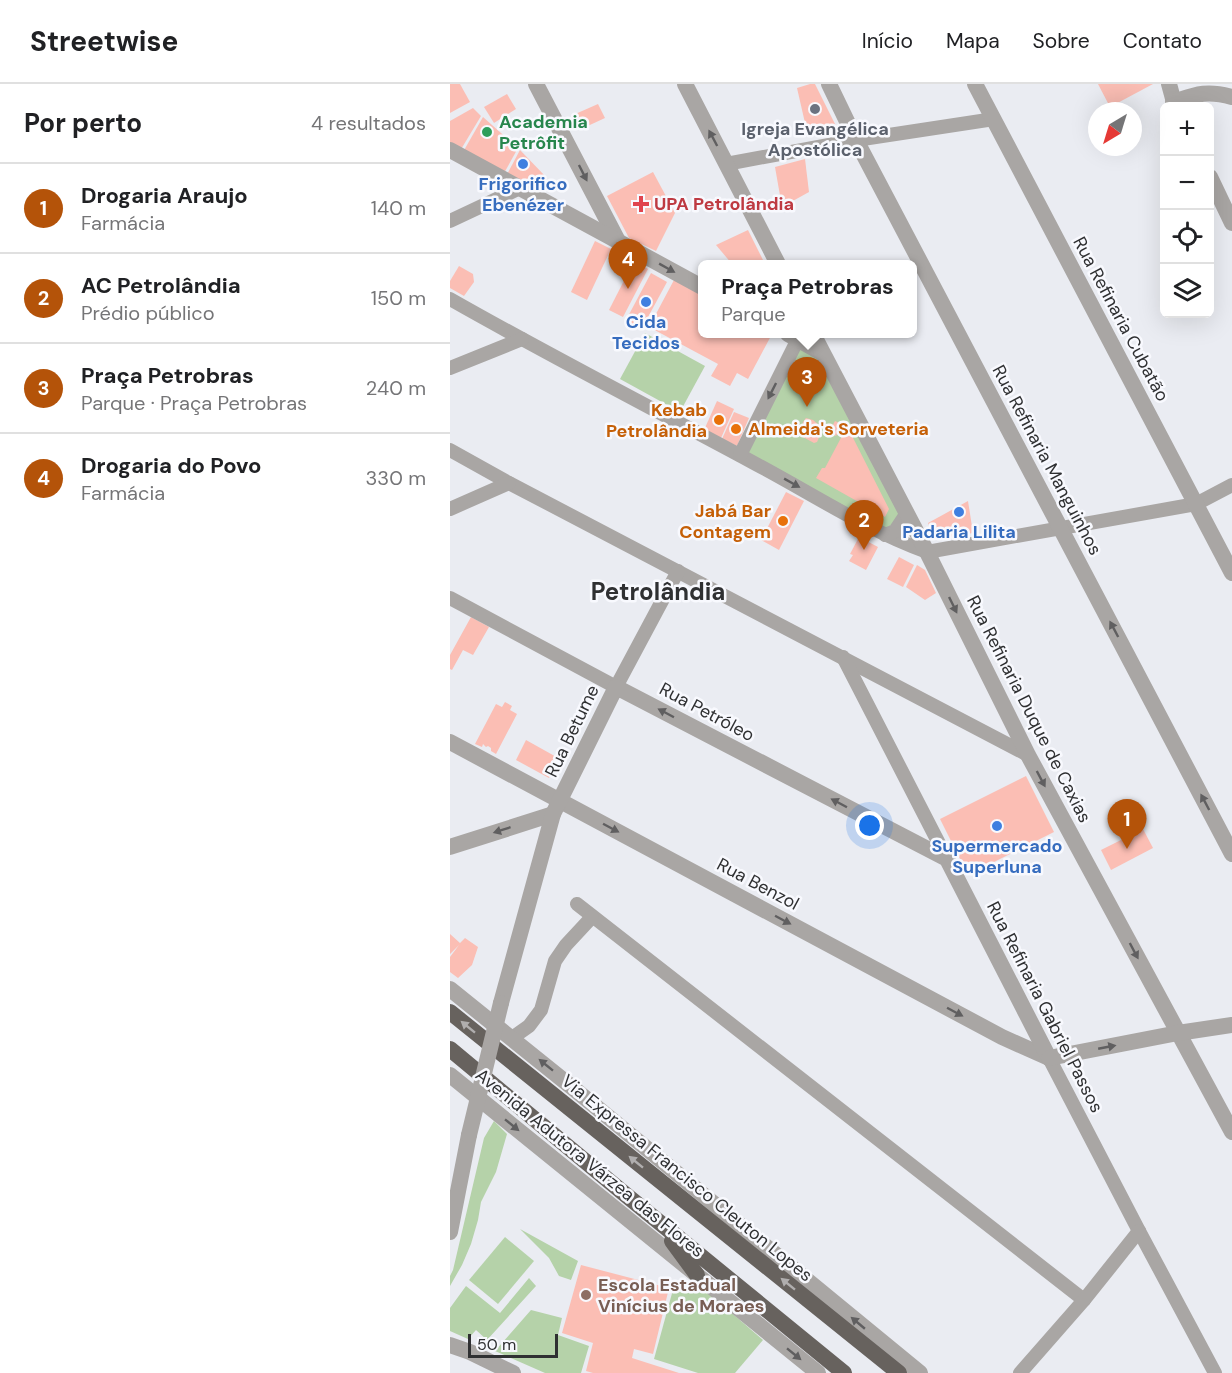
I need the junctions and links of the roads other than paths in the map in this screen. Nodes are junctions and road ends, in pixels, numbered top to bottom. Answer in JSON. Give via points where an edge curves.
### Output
{"nodes":[{"id":1,"x":536,"y":84,"type":"edge"},
{"id":2,"x":685,"y":84,"type":"edge"},
{"id":3,"x":829,"y":84,"type":"edge"},
{"id":4,"x":975,"y":84,"type":"edge"},
{"id":5,"x":1169,"y":84,"type":"edge"},
{"id":6,"x":1232,"y":97,"type":"edge"},
{"id":7,"x":1174,"y":102,"type":"edge"},
{"id":8,"x":1178,"y":102,"type":"edge"},
{"id":9,"x":994,"y":119,"type":"junction"},
{"id":10,"x":856,"y":140,"type":"junction"},
{"id":11,"x":450,"y":150,"type":"edge"},
{"id":12,"x":726,"y":164,"type":"junction"},
{"id":13,"x":1214,"y":187,"type":"edge"},
{"id":14,"x":520,"y":188,"type":"junction"},
{"id":15,"x":450,"y":221,"type":"edge"},
{"id":16,"x":1232,"y":223,"type":"edge"},
{"id":17,"x":618,"y":241,"type":"junction"},
{"id":18,"x":776,"y":260,"type":"edge"},
{"id":19,"x":698,"y":285,"type":"edge"},
{"id":20,"x":450,"y":299,"type":"edge"},
{"id":21,"x":798,"y":338,"type":"edge"},
{"id":22,"x":804,"y":338,"type":"edge"},
{"id":23,"x":522,"y":339,"type":"junction"},
{"id":24,"x":450,"y":368,"type":"edge"},
{"id":25,"x":450,"y":450,"type":"edge"},
{"id":26,"x":740,"y":455,"type":"junction"},
{"id":27,"x":509,"y":483,"type":"junction"},
{"id":28,"x":1232,"y":485,"type":"edge"},
{"id":29,"x":1196,"y":504,"type":"junction"},
{"id":30,"x":450,"y":509,"type":"edge"},
{"id":31,"x":907,"y":513,"type":"junction"},
{"id":32,"x":1061,"y":528,"type":"junction"},
{"id":33,"x":885,"y":535,"type":"junction"},
{"id":34,"x":927,"y":552,"type":"junction"},
{"id":35,"x":678,"y":571,"type":"junction"},
{"id":36,"x":1232,"y":573,"type":"edge"},
{"id":37,"x":450,"y":598,"type":"edge"},
{"id":38,"x":843,"y":657,"type":"junction"},
{"id":39,"x":616,"y":687,"type":"junction"},
{"id":40,"x":450,"y":742,"type":"edge"},
{"id":41,"x":1028,"y":755,"type":"junction"},
{"id":42,"x":556,"y":807,"type":"junction"},
{"id":43,"x":450,"y":847,"type":"edge"},
{"id":44,"x":1232,"y":854,"type":"edge"},
{"id":45,"x":947,"y":860,"type":"junction"},
{"id":46,"x":577,"y":904,"type":"dead end"},
{"id":47,"x":592,"y":917,"type":"junction"},
{"id":48,"x":450,"y":989,"type":"edge"},
{"id":49,"x":450,"y":1012,"type":"edge"},
{"id":50,"x":1232,"y":1024,"type":"edge"},
{"id":51,"x":1178,"y":1033,"type":"junction"},
{"id":52,"x":512,"y":1038,"type":"junction"},
{"id":53,"x":450,"y":1048,"type":"edge"},
{"id":54,"x":1049,"y":1058,"type":"junction"},
{"id":55,"x":450,"y":1075,"type":"edge"},
{"id":56,"x":1232,"y":1132,"type":"edge"},
{"id":57,"x":657,"y":1221,"type":"junction"},
{"id":58,"x":1139,"y":1231,"type":"junction"},
{"id":59,"x":450,"y":1232,"type":"edge"},
{"id":60,"x":697,"y":1275,"type":"junction"},
{"id":61,"x":1084,"y":1300,"type":"junction"},
{"id":62,"x":450,"y":1346,"type":"edge"},
{"id":63,"x":513,"y":1373,"type":"edge"},
{"id":64,"x":818,"y":1373,"type":"edge"},
{"id":65,"x":844,"y":1373,"type":"edge"},
{"id":66,"x":899,"y":1373,"type":"edge"},
{"id":67,"x":920,"y":1373,"type":"edge"},
{"id":68,"x":1020,"y":1373,"type":"edge"},
{"id":69,"x":1215,"y":1373,"type":"edge"}],
"edges":[{"from":1,"to":17,"type":"street","one_way":true},
{"from":12,"to":2,"type":"street","one_way":true},
{"from":3,"to":10,"type":"street","name":"Rua Refinaria Manguinhos"},
{"from":4,"to":9,"type":"street","name":"Rua Refinaria Cubatão"},
{"from":5,"to":7,"type":"street"},
{"from":6,"to":8,"type":"street","via":[[1196,94]]},
{"from":9,"to":10,"type":"street"},
{"from":9,"to":29,"type":"street","name":"Rua Refinaria Cubatão"},
{"from":10,"to":12,"type":"street"},
{"from":10,"to":32,"type":"street","name":"Rua Refinaria Manguinhos"},
{"from":11,"to":14,"type":"street"},
{"from":12,"to":18,"type":"street"},
{"from":13,"to":16,"type":"street"},
{"from":14,"to":15,"type":"street"},
{"from":14,"to":17,"type":"street"},
{"from":17,"to":19,"type":"street","one_way":true},
{"from":20,"to":23,"type":"street"},
{"from":21,"to":26,"type":"street","one_way":true},
{"from":22,"to":31,"type":"street","name":"Rua Refinaria Duque de Caxias","via":[[822,353]]},
{"from":23,"to":24,"type":"street"},
{"from":23,"to":26,"type":"street"},
{"from":25,"to":27,"type":"street"},
{"from":26,"to":33,"type":"street","one_way":true},
{"from":27,"to":30,"type":"street"},
{"from":27,"to":35,"type":"street"},
{"from":28,"to":29,"type":"street"},
{"from":29,"to":32,"type":"street"},
{"from":29,"to":36,"type":"street","name":"Rua Refinaria Cubatão"},
{"from":31,"to":33,"type":"street","via":[[896,531]]},
{"from":31,"to":34,"type":"street","name":"Rua Refinaria Duque de Caxias"},
{"from":32,"to":34,"type":"street"},
{"from":44,"to":32,"type":"street","name":"Rua Refinaria Manguinhos","one_way":true},
{"from":33,"to":34,"type":"street"},
{"from":34,"to":41,"type":"street","name":"Rua Refinaria Duque de Caxias","one_way":true},
{"from":35,"to":38,"type":"street"},
{"from":35,"to":39,"type":"street","name":"Rua Betume"},
{"from":37,"to":39,"type":"street","name":"Rua Petróleo"},
{"from":38,"to":41,"type":"street"},
{"from":38,"to":45,"type":"street","name":"Rua Refinaria Gabriel Passos"},
{"from":39,"to":42,"type":"street","name":"Rua Betume"},
{"from":45,"to":39,"type":"street","name":"Rua Petróleo","one_way":true},
{"from":40,"to":42,"type":"street","name":"Rua Benzol"},
{"from":41,"to":51,"type":"street","name":"Rua Refinaria Duque de Caxias","one_way":true},
{"from":42,"to":43,"type":"street","one_way":true},
{"from":42,"to":54,"type":"street","name":"Rua Benzol","one_way":true},
{"from":42,"to":59,"type":"street","name":"Rua Betume","bridge":true,"via":[[501,1003]]},
{"from":45,"to":54,"type":"street","name":"Rua Refinaria Gabriel Passos"},
{"from":46,"to":47,"type":"street"},
{"from":47,"to":52,"type":"street","via":[[555,961],[541,1010],[529,1026]]},
{"from":47,"to":61,"type":"street"},
{"from":48,"to":52,"type":"street"},
{"from":66,"to":49,"type":"highway","name":"Via Expressa Francisco Cleuton Lopes","one_way":true},
{"from":50,"to":51,"type":"street"},
{"from":54,"to":51,"type":"street","one_way":true},
{"from":51,"to":56,"type":"street","name":"Rua Refinaria Duque de Caxias"},
{"from":67,"to":52,"type":"street","one_way":true},
{"from":53,"to":57,"type":"highway"},
{"from":54,"to":58,"type":"street","name":"Rua Refinaria Gabriel Passos"},
{"from":55,"to":60,"type":"street","name":"Avenida Adutora Várzea das Flores","one_way":true},
{"from":57,"to":60,"type":"highway"},
{"from":57,"to":65,"type":"highway"},
{"from":58,"to":61,"type":"street"},
{"from":58,"to":69,"type":"street","name":"Rua Refinaria Gabriel Passos"},
{"from":60,"to":64,"type":"street","name":"Avenida Adutora Várzea das Flores","one_way":true},
{"from":61,"to":68,"type":"street"},
{"from":62,"to":63,"type":"street"}]}
